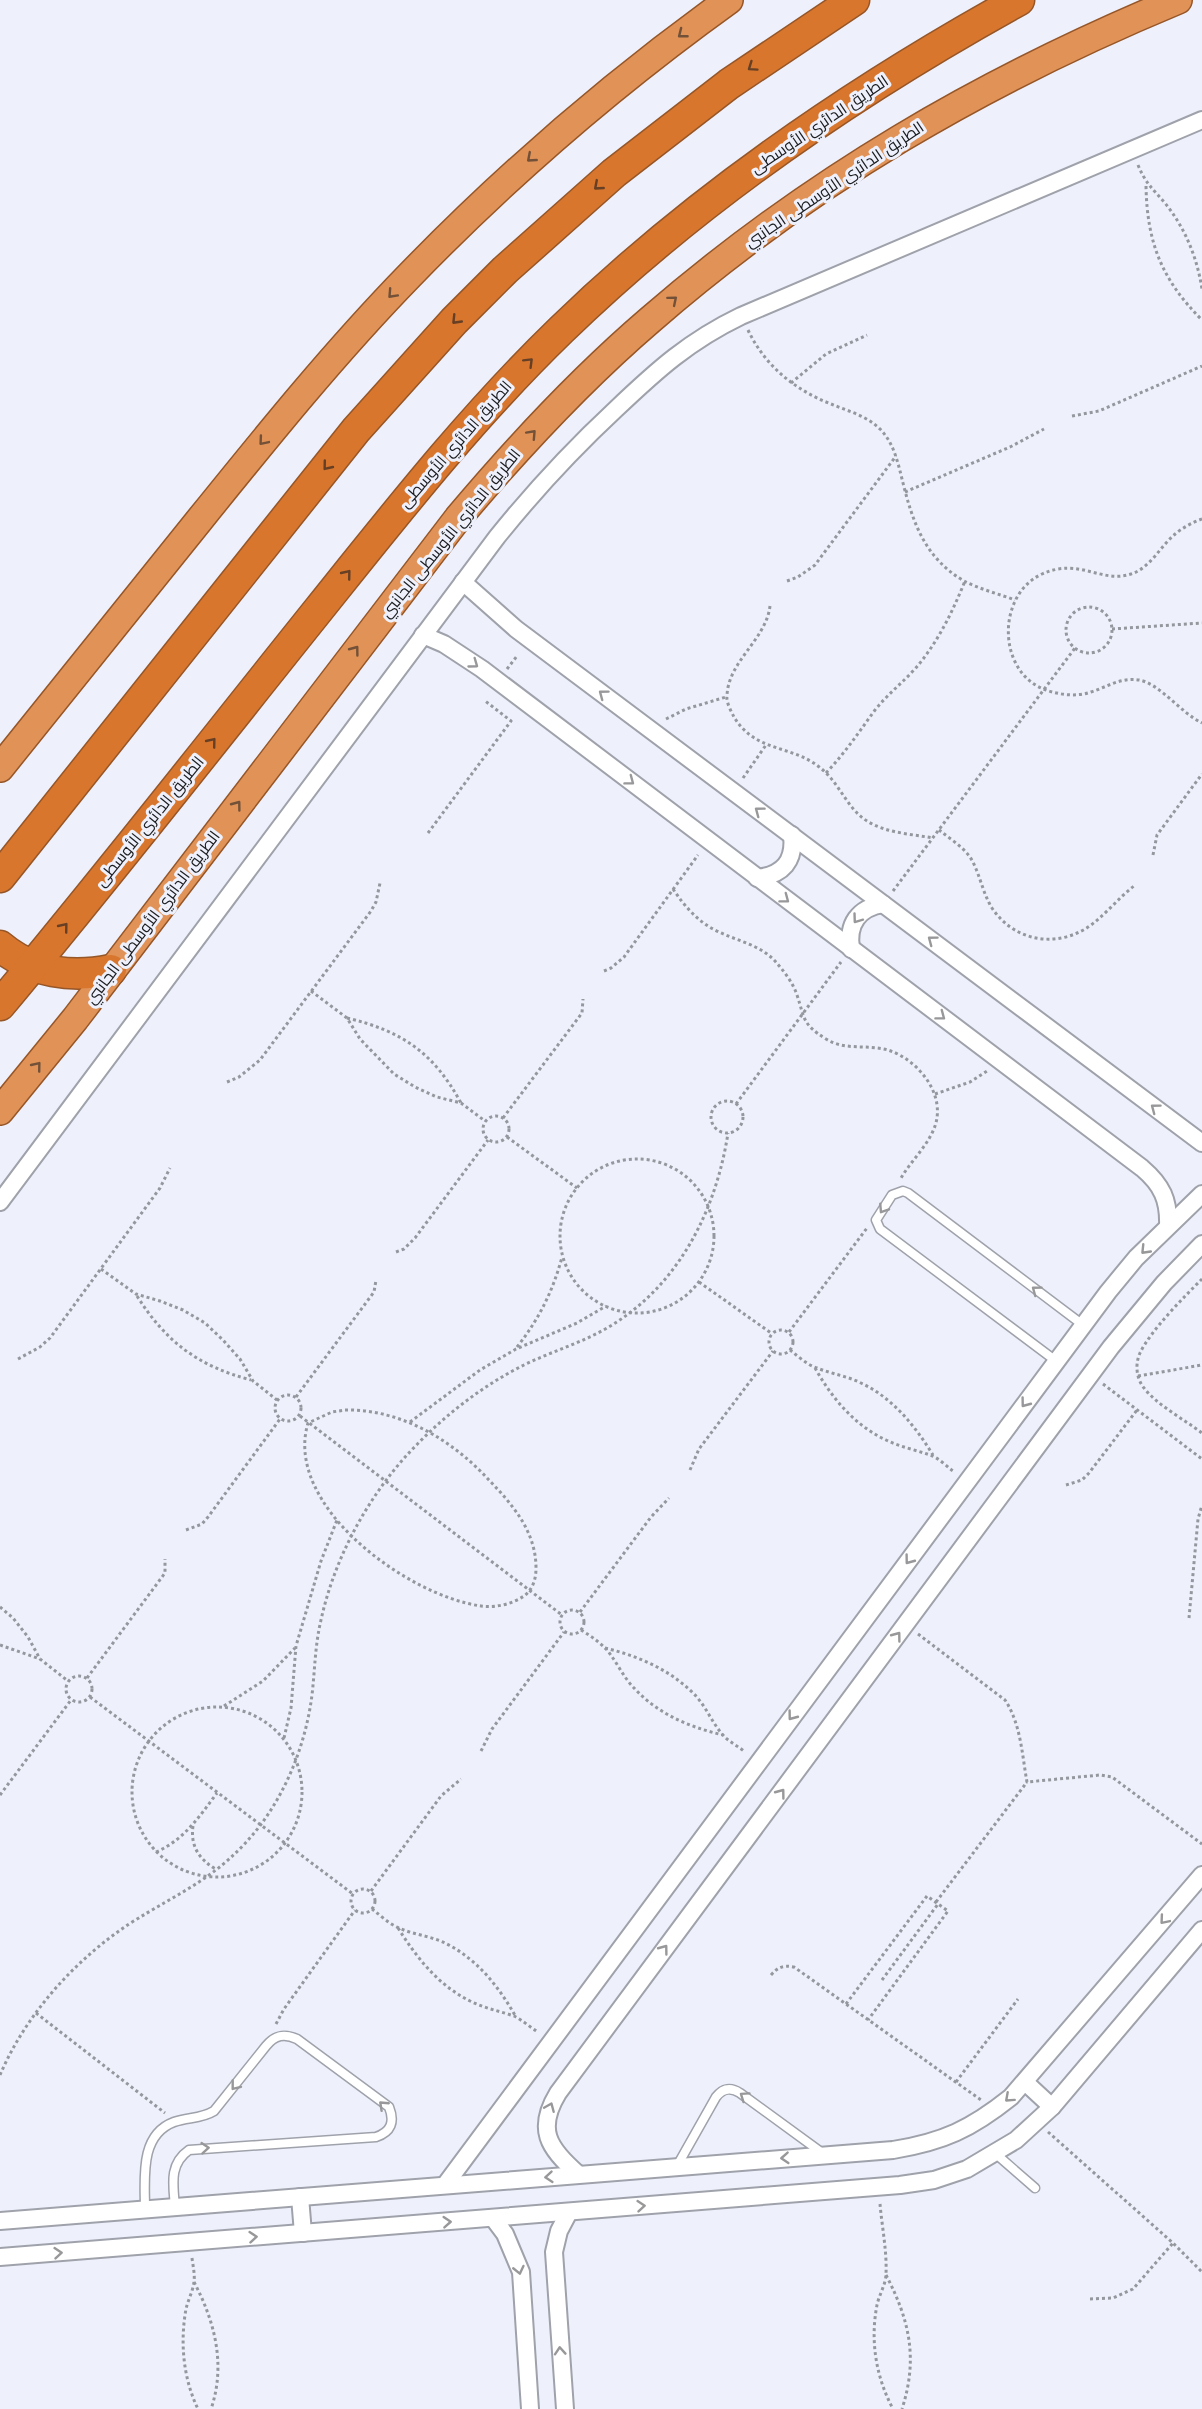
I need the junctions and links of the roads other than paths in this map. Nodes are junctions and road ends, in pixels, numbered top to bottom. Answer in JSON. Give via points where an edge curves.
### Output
{"nodes":[{"id":1,"x":729,"y":0,"type":"edge"},
{"id":2,"x":818,"y":0,"type":"edge"},
{"id":3,"x":854,"y":0,"type":"edge"},
{"id":4,"x":1019,"y":0,"type":"edge"},
{"id":5,"x":1178,"y":0,"type":"edge"},
{"id":6,"x":789,"y":42,"type":"junction"},
{"id":7,"x":1202,"y":120,"type":"edge"},
{"id":8,"x":463,"y":582,"type":"junction"},
{"id":9,"x":423,"y":635,"type":"junction"},
{"id":10,"x":0,"y":768,"type":"edge"},
{"id":11,"x":792,"y":835,"type":"junction"},
{"id":12,"x":0,"y":877,"type":"edge"},
{"id":13,"x":757,"y":878,"type":"junction"},
{"id":14,"x":883,"y":904,"type":"junction"},
{"id":15,"x":0,"y":946,"type":"edge"},
{"id":16,"x":851,"y":949,"type":"junction"},
{"id":17,"x":33,"y":966,"type":"junction"},
{"id":18,"x":111,"y":970,"type":"junction"},
{"id":19,"x":0,"y":1005,"type":"edge"},
{"id":20,"x":0,"y":1111,"type":"edge"},
{"id":21,"x":1202,"y":1143,"type":"edge"},
{"id":22,"x":1202,"y":1194,"type":"edge"},
{"id":23,"x":0,"y":1202,"type":"edge"},
{"id":24,"x":1168,"y":1226,"type":"junction"},
{"id":25,"x":1202,"y":1244,"type":"edge"},
{"id":26,"x":1083,"y":1325,"type":"junction"},
{"id":27,"x":1056,"y":1360,"type":"junction"},
{"id":28,"x":1202,"y":1875,"type":"edge"},
{"id":29,"x":1202,"y":1930,"type":"edge"},
{"id":30,"x":1025,"y":2082,"type":"junction"},
{"id":31,"x":1052,"y":2106,"type":"junction"},
{"id":32,"x":996,"y":2154,"type":"junction"},
{"id":33,"x":825,"y":2155,"type":"junction"},
{"id":34,"x":677,"y":2166,"type":"junction"},
{"id":35,"x":578,"y":2174,"type":"junction"},
{"id":36,"x":445,"y":2185,"type":"junction"},
{"id":37,"x":1035,"y":2188,"type":"dead end"},
{"id":38,"x":300,"y":2197,"type":"junction"},
{"id":39,"x":174,"y":2207,"type":"junction"},
{"id":40,"x":145,"y":2209,"type":"junction"},
{"id":41,"x":569,"y":2212,"type":"junction"},
{"id":42,"x":494,"y":2218,"type":"junction"},
{"id":43,"x":0,"y":2221,"type":"edge"},
{"id":44,"x":303,"y":2233,"type":"junction"},
{"id":45,"x":0,"y":2257,"type":"edge"},
{"id":46,"x":530,"y":2409,"type":"edge"},
{"id":47,"x":565,"y":2409,"type":"edge"}],
"edges":[{"from":1,"to":10,"type":"highway","one_way":true,"via":[[572,122],[408,276],[260,445]]},
{"from":2,"to":6,"type":"highway"},
{"from":3,"to":6,"type":"highway"},
{"from":17,"to":4,"type":"highway","name":"الطريق الدائري الأوسطى","one_way":true,"via":[[418,484],[562,329],[666,236],[778,150],[895,72]]},
{"from":18,"to":5,"type":"highway","name":"الطريق الدائري الأوسطى الجانبي","one_way":true,"via":[[458,518],[549,416],[648,321],[764,228],[917,128],[1049,57]]},
{"from":6,"to":12,"type":"highway","one_way":true,"via":[[670,127],[614,173],[454,321],[356,430]]},
{"from":7,"to":8,"type":"street","via":[[741,316],[691,343],[562,461]]},
{"from":8,"to":9,"type":"street"},
{"from":11,"to":8,"type":"street","one_way":true,"via":[[516,629]]},
{"from":9,"to":13,"type":"street","one_way":true,"via":[[482,669]]},
{"from":9,"to":23,"type":"street"},
{"from":11,"to":13,"type":"street","via":[[790,861],[770,877]]},
{"from":11,"to":14,"type":"street"},
{"from":13,"to":16,"type":"street","one_way":true},
{"from":14,"to":16,"type":"street","one_way":true,"via":[[859,913],[849,936]]},
{"from":21,"to":14,"type":"street","one_way":true},
{"from":15,"to":17,"type":"highway"},
{"from":16,"to":24,"type":"street","one_way":true,"via":[[1155,1179],[1164,1193]]},
{"from":17,"to":18,"type":"highway","via":[[72,974]]},
{"from":17,"to":19,"type":"highway","name":"الطريق الدائري الأوسطى"},
{"from":20,"to":18,"type":"highway","name":"الطريق الدائري الأوسطى الجانبي","one_way":true},
{"from":22,"to":24,"type":"street"},
{"from":24,"to":26,"type":"street","one_way":true,"via":[[1136,1258]]},
{"from":35,"to":25,"type":"street","one_way":true,"via":[[551,2143],[545,2124],[549,2107],[1091,1375],[1136,1316]]},
{"from":26,"to":27,"type":"street"},
{"from":26,"to":27,"type":"lane","one_way":true,"via":[[908,1193],[897,1191],[887,1201],[876,1220],[880,1229]]},
{"from":27,"to":36,"type":"street","one_way":true},
{"from":28,"to":30,"type":"street","one_way":true},
{"from":29,"to":31,"type":"street"},
{"from":30,"to":31,"type":"street"},
{"from":30,"to":33,"type":"street","one_way":true,"via":[[995,2110],[952,2136],[923,2145]]},
{"from":31,"to":32,"type":"street","via":[[1037,2123]]},
{"from":32,"to":37,"type":"lane"},
{"from":41,"to":32,"type":"street","one_way":true,"via":[[934,2180]]},
{"from":33,"to":34,"type":"street","one_way":true},
{"from":33,"to":34,"type":"lane","one_way":true,"via":[[741,2093],[727,2088],[716,2097]]},
{"from":34,"to":35,"type":"street"},
{"from":35,"to":36,"type":"street","one_way":true},
{"from":36,"to":38,"type":"street"},
{"from":38,"to":39,"type":"street"},
{"from":38,"to":44,"type":"street"},
{"from":39,"to":40,"type":"street"},
{"from":39,"to":40,"type":"lane","one_way":true,"via":[[174,2166],[189,2150],[376,2137],[385,2134],[393,2116],[389,2107],[297,2039],[280,2035],[272,2039],[214,2111],[165,2126],[155,2136],[146,2161]]},
{"from":40,"to":43,"type":"street"},
{"from":41,"to":42,"type":"street"},
{"from":47,"to":41,"type":"street","one_way":true,"via":[[554,2252]]},
{"from":44,"to":42,"type":"street","one_way":true},
{"from":42,"to":46,"type":"street","one_way":true,"via":[[521,2272]]},
{"from":45,"to":44,"type":"street","one_way":true}]}
